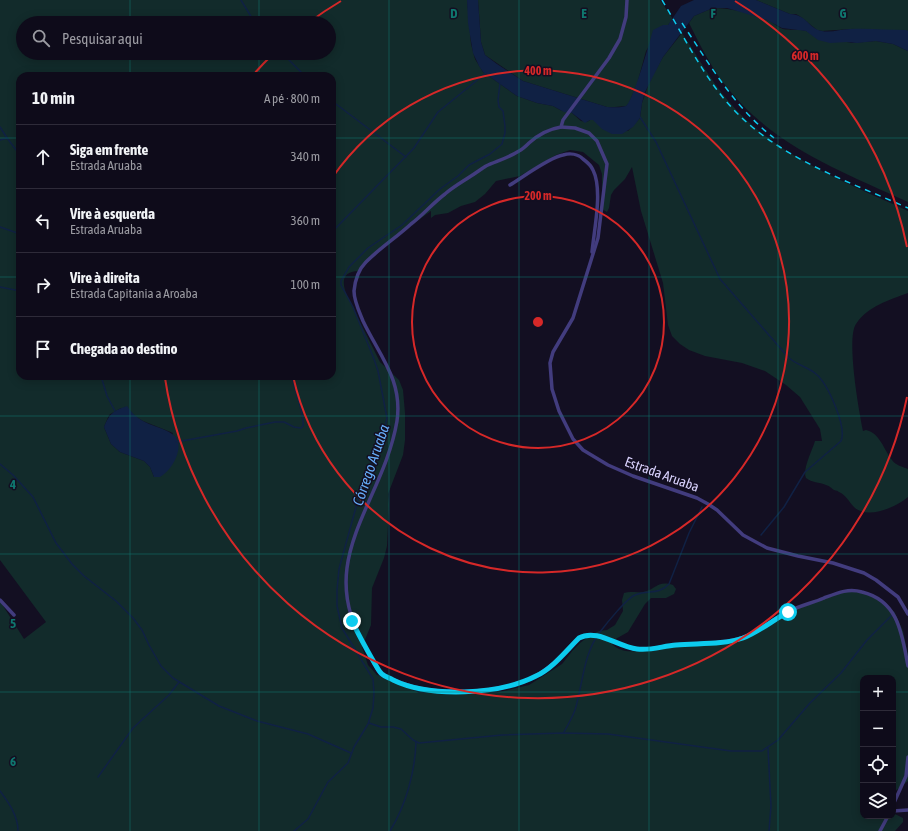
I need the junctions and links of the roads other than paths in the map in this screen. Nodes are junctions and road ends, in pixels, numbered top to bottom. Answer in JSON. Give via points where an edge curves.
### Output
{"nodes":[{"id":1,"x":627,"y":0,"type":"edge"},
{"id":2,"x":561,"y":127,"type":"junction"},
{"id":3,"x":510,"y":185,"type":"dead end"},
{"id":4,"x":590,"y":261,"type":"junction"},
{"id":5,"x":0,"y":600,"type":"edge"},
{"id":6,"x":908,"y":614,"type":"edge"},
{"id":7,"x":14,"y":615,"type":"dead end"},
{"id":8,"x":908,"y":666,"type":"edge"},
{"id":9,"x":908,"y":757,"type":"edge"},
{"id":10,"x":907,"y":776,"type":"edge"},
{"id":11,"x":896,"y":799,"type":"edge"},
{"id":12,"x":908,"y":810,"type":"edge"},
{"id":13,"x":896,"y":811,"type":"edge"},
{"id":14,"x":886,"y":819,"type":"edge"},
{"id":15,"x":880,"y":831,"type":"edge"}],
"edges":[{"from":1,"to":2,"type":"street","via":[[626,18],[620,39],[563,120]]},
{"from":2,"to":4,"type":"street","name":"Estrada Aruaba","via":[[589,133],[597,141],[607,164],[598,238]]},
{"from":2,"to":8,"type":"street","via":[[553,128],[510,156],[485,166],[444,194],[367,262],[358,275],[354,290],[358,309],[394,378],[398,410],[384,467],[356,528],[347,564],[346,583],[352,621],[381,674],[402,684],[427,690],[458,692],[494,689],[515,685],[536,676],[585,635],[591,634],[637,649],[726,642],[756,632],[788,612],[842,591],[852,590],[873,596],[885,604],[895,616]]},
{"from":3,"to":4,"type":"street","name":"Estrada Aruaba","via":[[562,155],[572,154],[589,163],[598,185]]},
{"from":4,"to":6,"type":"street","name":"Estrada Aruaba","via":[[573,318],[553,352],[550,363],[552,389],[573,439],[583,450],[608,465],[708,504],[743,535],[767,548],[833,563],[876,580],[898,597]]},
{"from":5,"to":7,"type":"street"},
{"from":9,"to":10,"type":"street"},
{"from":10,"to":11,"type":"street"},
{"from":12,"to":13,"type":"street"},
{"from":14,"to":15,"type":"street"}]}
